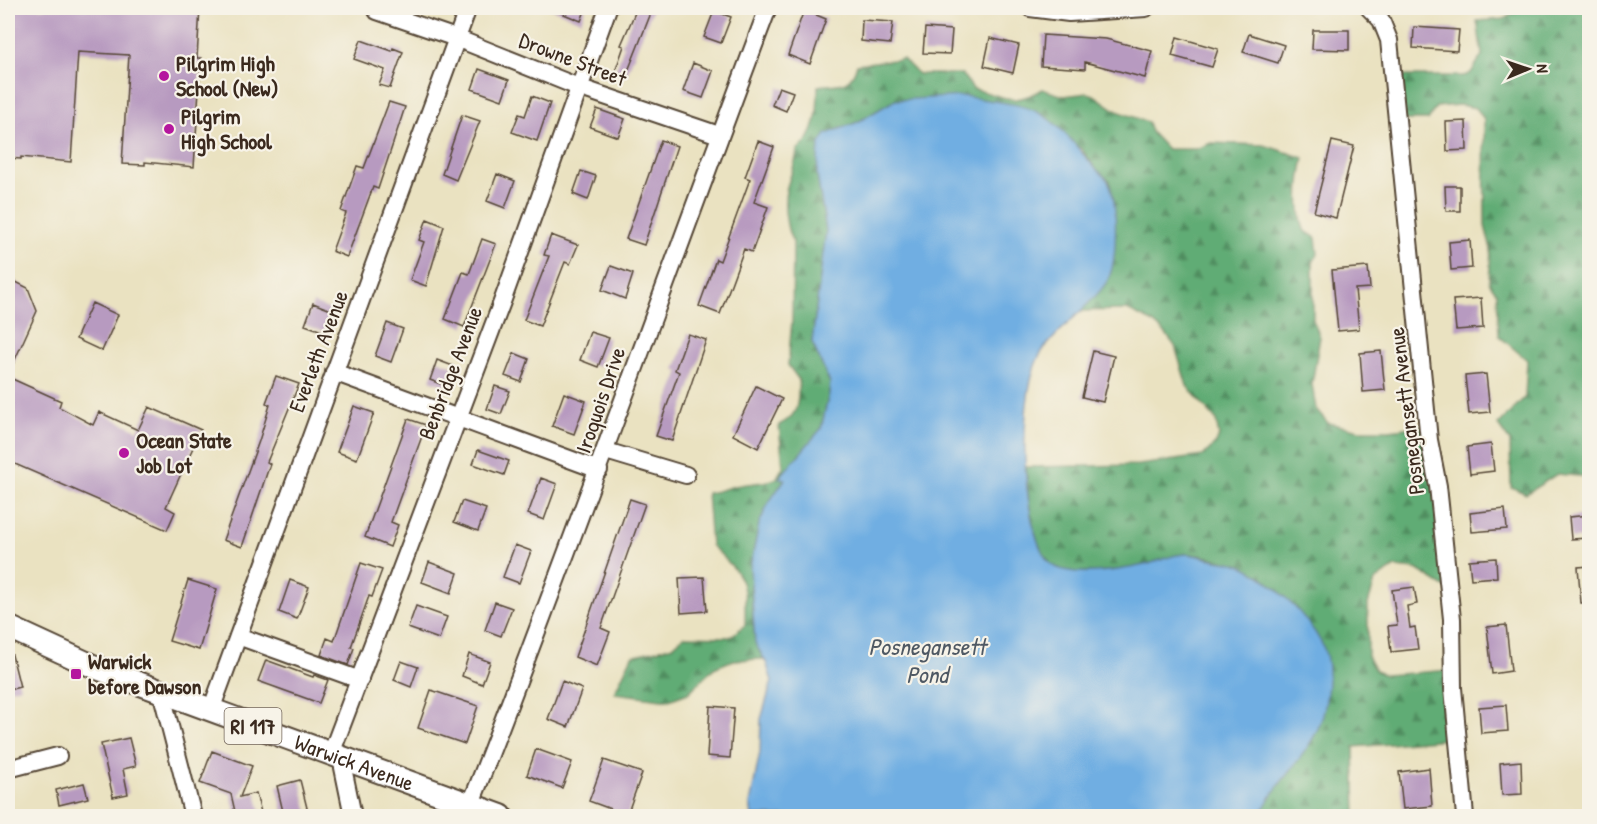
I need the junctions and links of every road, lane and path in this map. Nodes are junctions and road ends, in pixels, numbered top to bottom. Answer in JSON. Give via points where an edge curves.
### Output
{"nodes":[{"id":1,"x":468,"y":8,"type":"edge"},
{"id":2,"x":608,"y":8,"type":"edge"},
{"id":3,"x":768,"y":8,"type":"edge"},
{"id":4,"x":1030,"y":8,"type":"edge"},
{"id":5,"x":1146,"y":8,"type":"edge"},
{"id":6,"x":1369,"y":8,"type":"edge"},
{"id":7,"x":378,"y":11,"type":"dead end"},
{"id":8,"x":456,"y":38,"type":"junction"},
{"id":9,"x":581,"y":88,"type":"junction"},
{"id":10,"x":719,"y":135,"type":"junction"},
{"id":11,"x":334,"y":372,"type":"junction"},
{"id":12,"x":456,"y":417,"type":"junction"},
{"id":13,"x":606,"y":451,"type":"junction"},
{"id":14,"x":599,"y":470,"type":"junction"},
{"id":15,"x":686,"y":475,"type":"dead end"},
{"id":16,"x":8,"y":627,"type":"edge"},
{"id":17,"x":238,"y":636,"type":"junction"},
{"id":18,"x":360,"y":680,"type":"junction"},
{"id":19,"x":161,"y":691,"type":"junction"},
{"id":20,"x":211,"y":710,"type":"junction"},
{"id":21,"x":58,"y":756,"type":"dead end"},
{"id":22,"x":336,"y":756,"type":"junction"},
{"id":23,"x":8,"y":769,"type":"edge"},
{"id":24,"x":470,"y":806,"type":"junction"},
{"id":25,"x":193,"y":816,"type":"edge"},
{"id":26,"x":353,"y":816,"type":"edge"},
{"id":27,"x":501,"y":816,"type":"edge"},
{"id":28,"x":1465,"y":816,"type":"edge"}],
"edges":[{"from":1,"to":8,"type":"street","name":"Everleth Avenue"},
{"from":2,"to":9,"type":"street","name":"Benbridge Avenue"},
{"from":3,"to":10,"type":"street","name":"Iroquois Drive"},
{"from":4,"to":5,"type":"street","via":[[1069,13]]},
{"from":6,"to":28,"type":"street","name":"Posnegansett Avenue","via":[[1382,20],[1389,40],[1429,440],[1438,486],[1452,619],[1454,699]]},
{"from":7,"to":8,"type":"street","name":"Drowne Street"},
{"from":8,"to":9,"type":"street","name":"Drowne Street"},
{"from":8,"to":11,"type":"street","name":"Everleth Avenue"},
{"from":9,"to":10,"type":"street","name":"Drowne Street"},
{"from":9,"to":12,"type":"street","name":"Benbridge Avenue"},
{"from":10,"to":13,"type":"street","name":"Iroquois Drive"},
{"from":11,"to":12,"type":"street"},
{"from":11,"to":17,"type":"street","name":"Everleth Avenue"},
{"from":12,"to":14,"type":"street"},
{"from":12,"to":18,"type":"street","name":"Benbridge Avenue"},
{"from":13,"to":14,"type":"street","name":"Iroquois Drive"},
{"from":13,"to":15,"type":"street"},
{"from":14,"to":24,"type":"street","name":"Iroquois Drive"},
{"from":16,"to":19,"type":"main road","name":"Warwick Avenue","number":"RI 117","via":[[97,668]]},
{"from":17,"to":18,"type":"street"},
{"from":17,"to":20,"type":"street","name":"Everleth Avenue"},
{"from":18,"to":22,"type":"street","name":"Benbridge Avenue"},
{"from":19,"to":20,"type":"main road","name":"Warwick Avenue","number":"RI 117"},
{"from":19,"to":25,"type":"street"},
{"from":20,"to":22,"type":"main road","name":"Warwick Avenue","number":"RI 117"},
{"from":21,"to":23,"type":"street"},
{"from":22,"to":24,"type":"main road","name":"Warwick Avenue","number":"RI 117"},
{"from":22,"to":26,"type":"street"},
{"from":24,"to":27,"type":"main road","name":"Warwick Avenue","number":"RI 117"}]}
